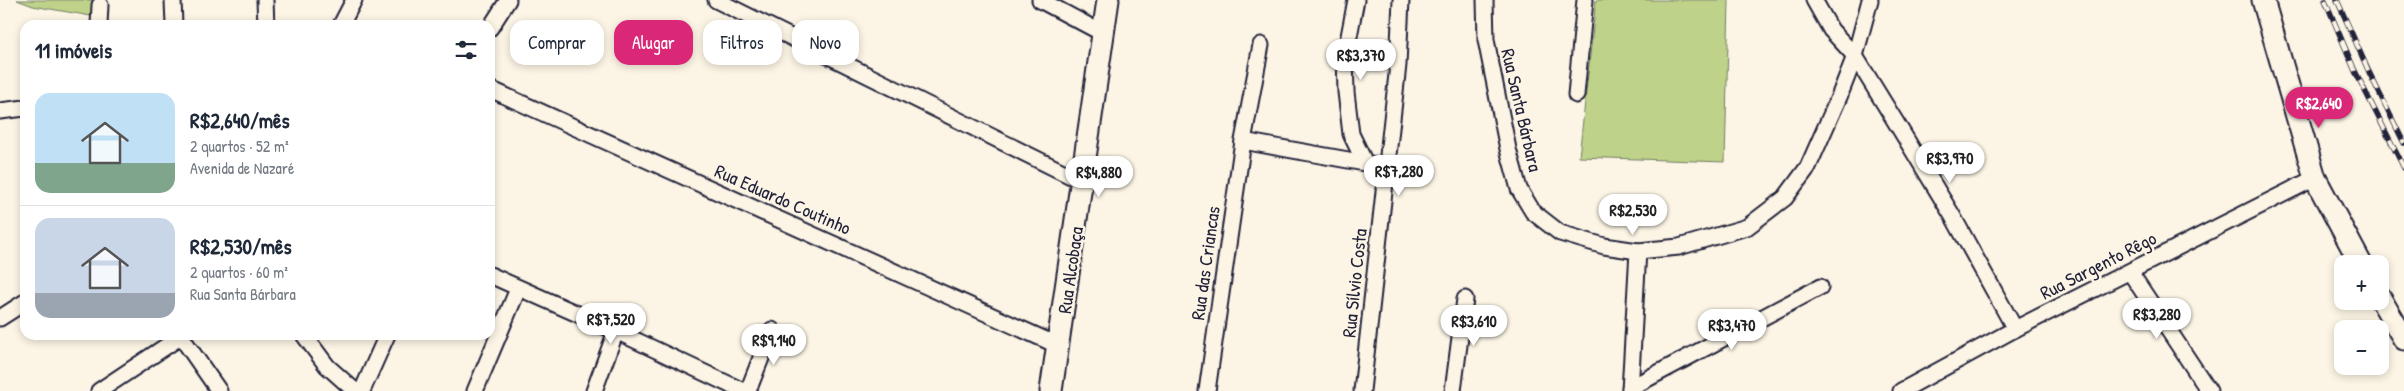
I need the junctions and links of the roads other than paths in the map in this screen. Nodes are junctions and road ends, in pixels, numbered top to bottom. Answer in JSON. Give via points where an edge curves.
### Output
{"nodes":[{"id":1,"x":173,"y":0,"type":"edge"},
{"id":2,"x":265,"y":0,"type":"edge"},
{"id":3,"x":354,"y":0,"type":"edge"},
{"id":4,"x":508,"y":0,"type":"edge"},
{"id":5,"x":716,"y":0,"type":"edge"},
{"id":6,"x":1040,"y":0,"type":"edge"},
{"id":7,"x":1108,"y":0,"type":"edge"},
{"id":8,"x":1356,"y":0,"type":"edge"},
{"id":9,"x":1401,"y":0,"type":"edge"},
{"id":10,"x":1485,"y":0,"type":"edge"},
{"id":11,"x":1585,"y":0,"type":"edge"},
{"id":12,"x":1814,"y":0,"type":"edge"},
{"id":13,"x":1870,"y":0,"type":"edge"},
{"id":14,"x":2263,"y":0,"type":"edge"},
{"id":15,"x":100,"y":5,"type":"dead end"},
{"id":16,"x":99,"y":20,"type":"edge"},
{"id":17,"x":174,"y":20,"type":"edge"},
{"id":18,"x":266,"y":20,"type":"edge"},
{"id":19,"x":344,"y":20,"type":"edge"},
{"id":20,"x":495,"y":20,"type":"edge"},
{"id":21,"x":1104,"y":34,"type":"junction"},
{"id":22,"x":1261,"y":45,"type":"dead end"},
{"id":23,"x":1854,"y":56,"type":"junction"},
{"id":24,"x":495,"y":91,"type":"edge"},
{"id":25,"x":1576,"y":95,"type":"dead end"},
{"id":26,"x":20,"y":109,"type":"edge"},
{"id":27,"x":0,"y":112,"type":"edge"},
{"id":28,"x":1243,"y":141,"type":"junction"},
{"id":29,"x":1365,"y":163,"type":"junction"},
{"id":30,"x":1387,"y":167,"type":"junction"},
{"id":31,"x":2315,"y":178,"type":"junction"},
{"id":32,"x":1083,"y":182,"type":"junction"},
{"id":33,"x":1638,"y":251,"type":"junction"},
{"id":34,"x":2356,"y":255,"type":"edge"},
{"id":35,"x":2130,"y":272,"type":"junction"},
{"id":36,"x":495,"y":277,"type":"edge"},
{"id":37,"x":1820,"y":287,"type":"dead end"},
{"id":38,"x":518,"y":288,"type":"junction"},
{"id":39,"x":1465,"y":299,"type":"dead end"},
{"id":40,"x":20,"y":305,"type":"edge"},
{"id":41,"x":2387,"y":310,"type":"edge"},
{"id":42,"x":0,"y":318,"type":"edge"},
{"id":43,"x":2015,"y":329,"type":"junction"},
{"id":44,"x":772,"y":330,"type":"dead end"},
{"id":45,"x":616,"y":331,"type":"junction"},
{"id":46,"x":174,"y":340,"type":"edge"},
{"id":47,"x":184,"y":340,"type":"edge"},
{"id":48,"x":308,"y":340,"type":"edge"},
{"id":49,"x":385,"y":340,"type":"edge"},
{"id":50,"x":2404,"y":340,"type":"edge"},
{"id":51,"x":1059,"y":346,"type":"junction"},
{"id":52,"x":1908,"y":389,"type":"edge"},
{"id":53,"x":1630,"y":390,"type":"edge"},
{"id":54,"x":99,"y":391,"type":"edge"},
{"id":55,"x":219,"y":391,"type":"edge"},
{"id":56,"x":355,"y":391,"type":"edge"},
{"id":57,"x":362,"y":391,"type":"edge"},
{"id":58,"x":475,"y":391,"type":"edge"},
{"id":59,"x":594,"y":391,"type":"edge"},
{"id":60,"x":743,"y":391,"type":"edge"},
{"id":61,"x":748,"y":391,"type":"edge"},
{"id":62,"x":1051,"y":391,"type":"edge"},
{"id":63,"x":1207,"y":391,"type":"edge"},
{"id":64,"x":1362,"y":391,"type":"edge"},
{"id":65,"x":1454,"y":391,"type":"edge"},
{"id":66,"x":2209,"y":391,"type":"edge"}],
"edges":[{"from":1,"to":17,"type":"street"},
{"from":2,"to":18,"type":"street"},
{"from":3,"to":19,"type":"street"},
{"from":4,"to":20,"type":"street"},
{"from":5,"to":32,"type":"street"},
{"from":6,"to":21,"type":"street"},
{"from":7,"to":21,"type":"main road","name":"Rua Alcobaça"},
{"from":8,"to":29,"type":"street","via":[[1345,57],[1346,92],[1351,134]]},
{"from":9,"to":30,"type":"street","name":"Rua Sílvio Costa"},
{"from":10,"to":33,"type":"street","name":"Rua Santa Bárbara","via":[[1486,40],[1508,149],[1520,189],[1533,212],[1560,233],[1604,246]]},
{"from":11,"to":25,"type":"street"},
{"from":12,"to":23,"type":"street","via":[[1831,30]]},
{"from":13,"to":23,"type":"street","name":"Rua Santa Bárbara"},
{"from":14,"to":31,"type":"main road"},
{"from":15,"to":16,"type":"street"},
{"from":21,"to":32,"type":"main road","name":"Rua Alcobaça"},
{"from":22,"to":28,"type":"street","name":"Rua das Criancas"},
{"from":23,"to":33,"type":"street","name":"Rua Santa Bárbara","via":[[1808,167],[1785,198],[1747,228],[1679,246]]},
{"from":23,"to":43,"type":"street","via":[[1952,215]]},
{"from":24,"to":51,"type":"street","name":"Rua Eduardo Coutinho"},
{"from":26,"to":27,"type":"street"},
{"from":28,"to":29,"type":"street"},
{"from":28,"to":63,"type":"street","name":"Rua das Criancas"},
{"from":29,"to":30,"type":"street"},
{"from":30,"to":64,"type":"street","name":"Rua Sílvio Costa"},
{"from":31,"to":34,"type":"main road"},
{"from":31,"to":35,"type":"street","name":"Rua Sargento Rêgo"},
{"from":32,"to":51,"type":"main road","name":"Rua Alcobaça"},
{"from":33,"to":53,"type":"street"},
{"from":35,"to":43,"type":"street","name":"Rua Sargento Rêgo"},
{"from":35,"to":66,"type":"street"},
{"from":36,"to":38,"type":"street"},
{"from":37,"to":53,"type":"street"},
{"from":38,"to":45,"type":"street"},
{"from":38,"to":58,"type":"street"},
{"from":39,"to":65,"type":"street"},
{"from":40,"to":42,"type":"street"},
{"from":41,"to":50,"type":"main road"},
{"from":43,"to":52,"type":"street","name":"Rua Sargento Rêgo"},
{"from":44,"to":61,"type":"street"},
{"from":45,"to":59,"type":"street"},
{"from":45,"to":60,"type":"street"},
{"from":46,"to":54,"type":"street"},
{"from":47,"to":55,"type":"street"},
{"from":48,"to":56,"type":"street","via":[[327,366]]},
{"from":49,"to":57,"type":"street"},
{"from":51,"to":62,"type":"main road","name":"Rua Alcobaça"}]}
